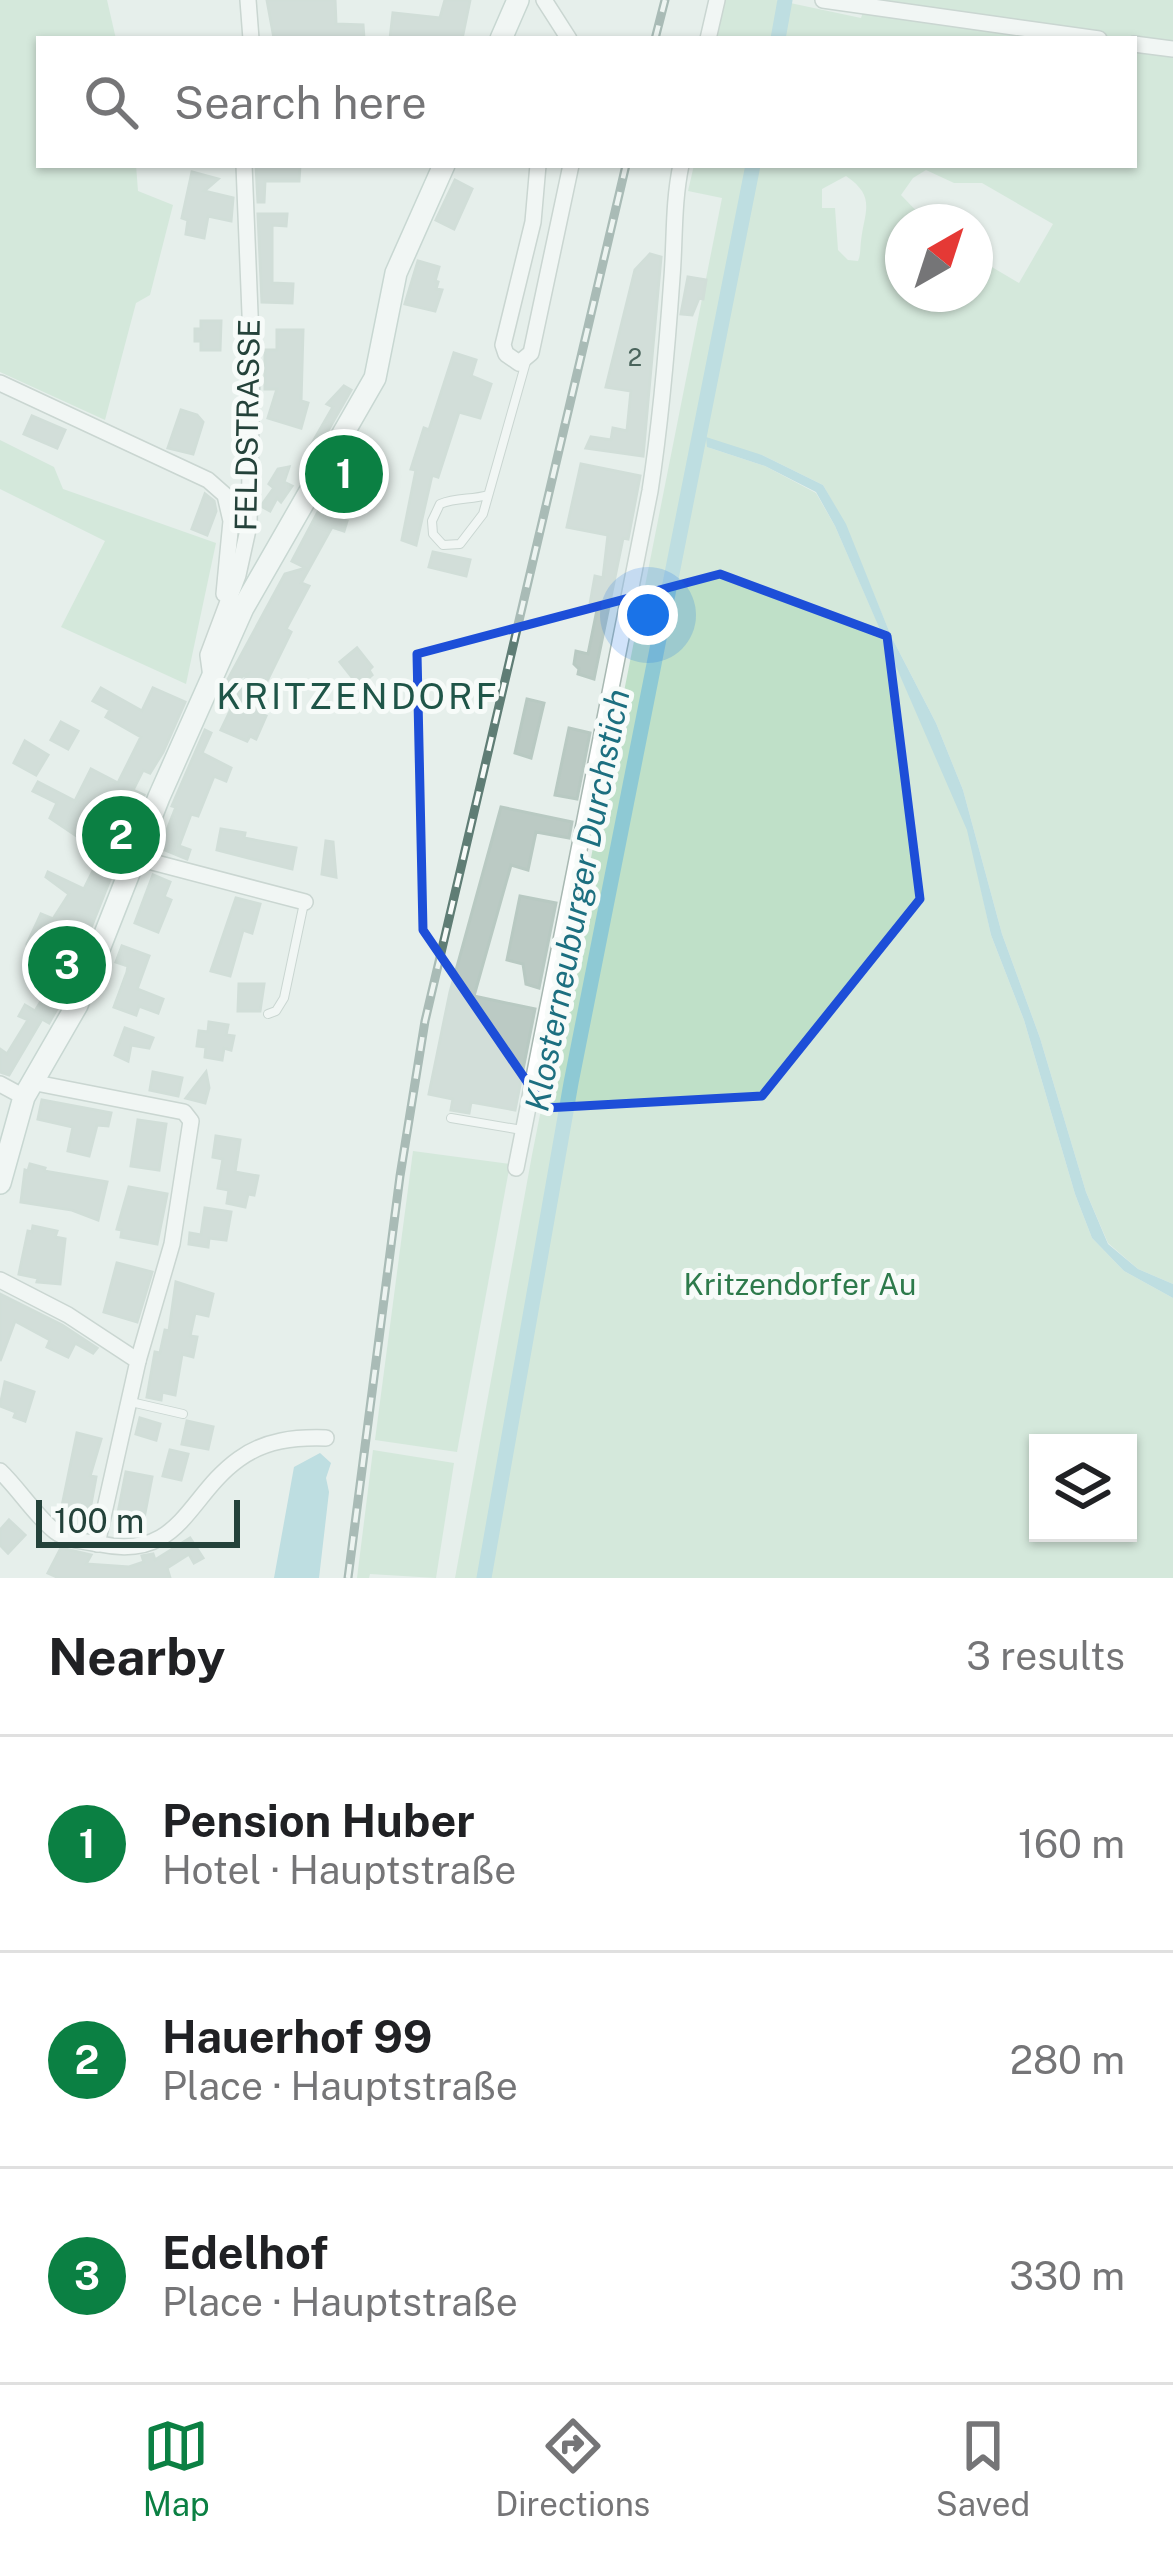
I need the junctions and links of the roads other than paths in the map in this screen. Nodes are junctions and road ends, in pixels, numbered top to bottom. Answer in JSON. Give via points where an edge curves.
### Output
{"nodes":[{"id":1,"x":248,"y":0,"type":"edge"},
{"id":2,"x":518,"y":0,"type":"edge"},
{"id":3,"x":544,"y":0,"type":"edge"},
{"id":4,"x":717,"y":0,"type":"edge"},
{"id":5,"x":823,"y":0,"type":"edge"},
{"id":6,"x":866,"y":2,"type":"edge"},
{"id":7,"x":554,"y":15,"type":"junction"},
{"id":8,"x":251,"y":36,"type":"edge"},
{"id":9,"x":503,"y":36,"type":"edge"},
{"id":10,"x":551,"y":36,"type":"edge"},
{"id":11,"x":567,"y":36,"type":"edge"},
{"id":12,"x":709,"y":36,"type":"edge"},
{"id":13,"x":1080,"y":36,"type":"edge"},
{"id":14,"x":1137,"y":44,"type":"edge"},
{"id":15,"x":1173,"y":49,"type":"edge"},
{"id":16,"x":244,"y":168,"type":"edge"},
{"id":17,"x":443,"y":168,"type":"edge"},
{"id":18,"x":538,"y":168,"type":"edge"},
{"id":19,"x":570,"y":168,"type":"edge"},
{"id":20,"x":680,"y":168,"type":"edge"},
{"id":21,"x":528,"y":240,"type":"junction"},
{"id":22,"x":554,"y":247,"type":"junction"},
{"id":23,"x":527,"y":360,"type":"junction"},
{"id":24,"x":0,"y":383,"type":"edge"},
{"id":25,"x":488,"y":495,"type":"junction"},
{"id":26,"x":221,"y":621,"type":"junction"},
{"id":27,"x":211,"y":678,"type":"junction"},
{"id":28,"x":136,"y":858,"type":"junction"},
{"id":29,"x":305,"y":902,"type":"joint"},
{"id":30,"x":268,"y":1014,"type":"dead end"},
{"id":31,"x":0,"y":1084,"type":"edge"},
{"id":32,"x":27,"y":1090,"type":"junction"},
{"id":33,"x":451,"y":1118,"type":"dead end"},
{"id":34,"x":524,"y":1130,"type":"junction"},
{"id":35,"x":516,"y":1168,"type":"dead end"},
{"id":36,"x":0,"y":1183,"type":"edge"},
{"id":37,"x":0,"y":1280,"type":"edge"},
{"id":38,"x":138,"y":1361,"type":"junction"},
{"id":39,"x":131,"y":1402,"type":"junction"},
{"id":40,"x":183,"y":1414,"type":"dead end"},
{"id":41,"x":326,"y":1438,"type":"dead end"},
{"id":42,"x":0,"y":1471,"type":"edge"},
{"id":43,"x":97,"y":1544,"type":"junction"}],
"edges":[{"from":1,"to":8,"type":"street"},
{"from":2,"to":9,"type":"main road"},
{"from":3,"to":7,"type":"street"},
{"from":4,"to":12,"type":"street"},
{"from":5,"to":6,"type":"street"},
{"from":6,"to":13,"type":"street"},
{"from":7,"to":10,"type":"street"},
{"from":7,"to":11,"type":"street"},
{"from":14,"to":15,"type":"street"},
{"from":16,"to":26,"type":"street","name":"FELDSTRASSE","via":[[249,525]]},
{"from":17,"to":27,"type":"main road","via":[[396,273],[375,378],[257,577]]},
{"from":18,"to":21,"type":"street"},
{"from":19,"to":22,"type":"street"},
{"from":20,"to":34,"type":"street","via":[[650,491]]},
{"from":21,"to":22,"type":"lane"},
{"from":21,"to":23,"type":"street","via":[[503,345],[519,363]]},
{"from":22,"to":23,"type":"street"},
{"from":23,"to":25,"type":"lane"},
{"from":24,"to":26,"type":"street","via":[[225,494],[231,521]]},
{"from":25,"to":25,"type":"lane","via":[[460,544],[443,545],[433,534],[440,504]]},
{"from":26,"to":27,"type":"street","name":"FELDSTRASSE","via":[[208,655]]},
{"from":27,"to":28,"type":"main road"},
{"from":28,"to":29,"type":"street"},
{"from":28,"to":32,"type":"main road","via":[[77,1005]]},
{"from":29,"to":30,"type":"lane","via":[[284,998]]},
{"from":31,"to":32,"type":"street"},
{"from":32,"to":36,"type":"main road"},
{"from":32,"to":38,"type":"street","via":[[184,1112],[191,1120],[172,1244]]},
{"from":33,"to":34,"type":"lane"},
{"from":34,"to":35,"type":"street"},
{"from":37,"to":38,"type":"street"},
{"from":38,"to":39,"type":"street"},
{"from":39,"to":40,"type":"lane"},
{"from":39,"to":43,"type":"street"},
{"from":41,"to":43,"type":"street","via":[[264,1444],[237,1460],[183,1524],[159,1540],[123,1549]]},
{"from":42,"to":43,"type":"street","via":[[58,1534]]}]}
